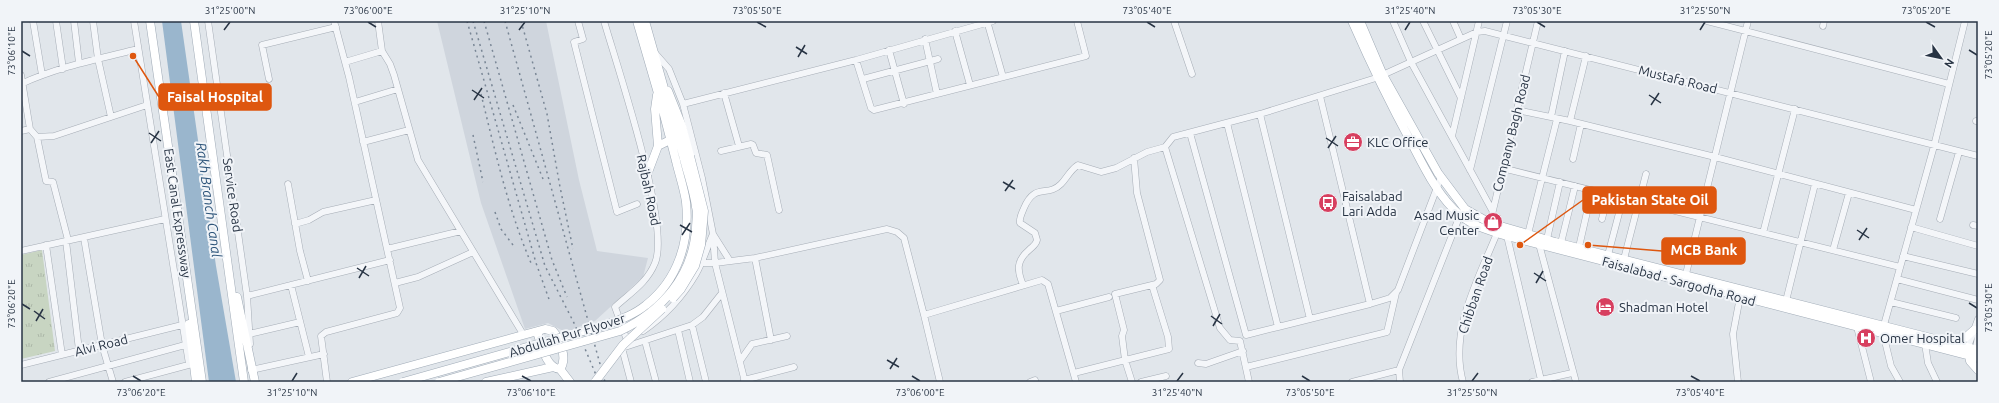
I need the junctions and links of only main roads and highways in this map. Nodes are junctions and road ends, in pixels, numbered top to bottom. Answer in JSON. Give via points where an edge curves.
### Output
{"nodes":[{"id":1,"x":150,"y":21,"type":"edge"},
{"id":2,"x":194,"y":21,"type":"edge"},
{"id":3,"x":637,"y":21,"type":"edge"},
{"id":4,"x":645,"y":21,"type":"edge"},
{"id":5,"x":1352,"y":21,"type":"edge"},
{"id":6,"x":1360,"y":21,"type":"edge"},
{"id":7,"x":1380,"y":76,"type":"junction"},
{"id":8,"x":657,"y":90,"type":"junction"},
{"id":9,"x":670,"y":140,"type":"junction"},
{"id":10,"x":658,"y":146,"type":"junction"},
{"id":11,"x":683,"y":159,"type":"junction"},
{"id":12,"x":212,"y":160,"type":"junction"},
{"id":13,"x":172,"y":174,"type":"junction"},
{"id":14,"x":647,"y":175,"type":"road end"},
{"id":15,"x":1883,"y":329,"type":"junction"},
{"id":16,"x":539,"y":331,"type":"junction"},
{"id":17,"x":1977,"y":332,"type":"edge"},
{"id":18,"x":1954,"y":343,"type":"junction"},
{"id":19,"x":1974,"y":352,"type":"edge"},
{"id":20,"x":557,"y":368,"type":"junction"},
{"id":21,"x":1978,"y":370,"type":"edge"},
{"id":22,"x":502,"y":380,"type":"edge"},
{"id":23,"x":196,"y":382,"type":"edge"},
{"id":24,"x":202,"y":382,"type":"edge"},
{"id":25,"x":244,"y":382,"type":"edge"},
{"id":26,"x":255,"y":382,"type":"edge"},
{"id":27,"x":352,"y":382,"type":"edge"},
{"id":28,"x":403,"y":382,"type":"edge"},
{"id":29,"x":439,"y":382,"type":"edge"},
{"id":30,"x":486,"y":382,"type":"edge"},
{"id":31,"x":570,"y":382,"type":"edge"},
{"id":32,"x":595,"y":382,"type":"edge"}],
"edges":[{"from":1,"to":13,"type":"main road","name":"East Canal Expressway"},
{"from":2,"to":12,"type":"main road"},
{"from":3,"to":8,"type":"main road"},
{"from":4,"to":11,"type":"main road"},
{"from":5,"to":7,"type":"main road","name":"Faisalabad - Sargodha Road"},
{"from":6,"to":7,"type":"main road","name":"Faisalabad - Sargodha Road"},
{"from":7,"to":15,"type":"main road","name":"Faisalabad - Sargodha Road","via":[[1441,177],[1465,209],[1490,223]]},
{"from":7,"to":15,"type":"main road","name":"Faisalabad - Sargodha Road","via":[[1421,161],[1437,187],[1460,215],[1479,227],[1740,297],[1857,326]]},
{"from":8,"to":9,"type":"main road"},
{"from":8,"to":10,"type":"main road","via":[[655,109]]},
{"from":9,"to":10,"type":"main road"},
{"from":9,"to":11,"type":"main road"},
{"from":10,"to":14,"type":"main road"},
{"from":11,"to":28,"type":"main road","name":"Abdullah Pur Flyover","bridge":true,"via":[[687,226],[683,251],[665,286],[646,305],[627,317],[605,326]]},
{"from":11,"to":29,"type":"main road","name":"Abdullah Pur Flyover","bridge":true,"via":[[697,208],[693,249],[681,279],[657,308],[620,331]]},
{"from":11,"to":32,"type":"main road","bridge":true,"via":[[704,211],[701,245],[694,266],[681,289],[653,319],[623,345]]},
{"from":12,"to":25,"type":"main road"},
{"from":12,"to":26,"type":"main road"},
{"from":13,"to":23,"type":"main road","via":[[184,328]]},
{"from":13,"to":24,"type":"main road","name":"East Canal Expressway"},
{"from":15,"to":18,"type":"main road","name":"Faisalabad - Sargodha Road"},
{"from":15,"to":19,"type":"main road","name":"Faisalabad - Sargodha Road","via":[[1925,344]]},
{"from":16,"to":20,"type":"main road","via":[[538,335],[548,362]]},
{"from":16,"to":20,"type":"main road","via":[[550,329],[556,335],[564,357],[564,361]]},
{"from":16,"to":27,"type":"main road"},
{"from":17,"to":18,"type":"main road"},
{"from":18,"to":19,"type":"main road","name":"Faisalabad - Sargodha Road"},
{"from":19,"to":21,"type":"main road"},
{"from":20,"to":22,"type":"main road"},
{"from":20,"to":31,"type":"main road"},
{"from":22,"to":30,"type":"main road"}]}
